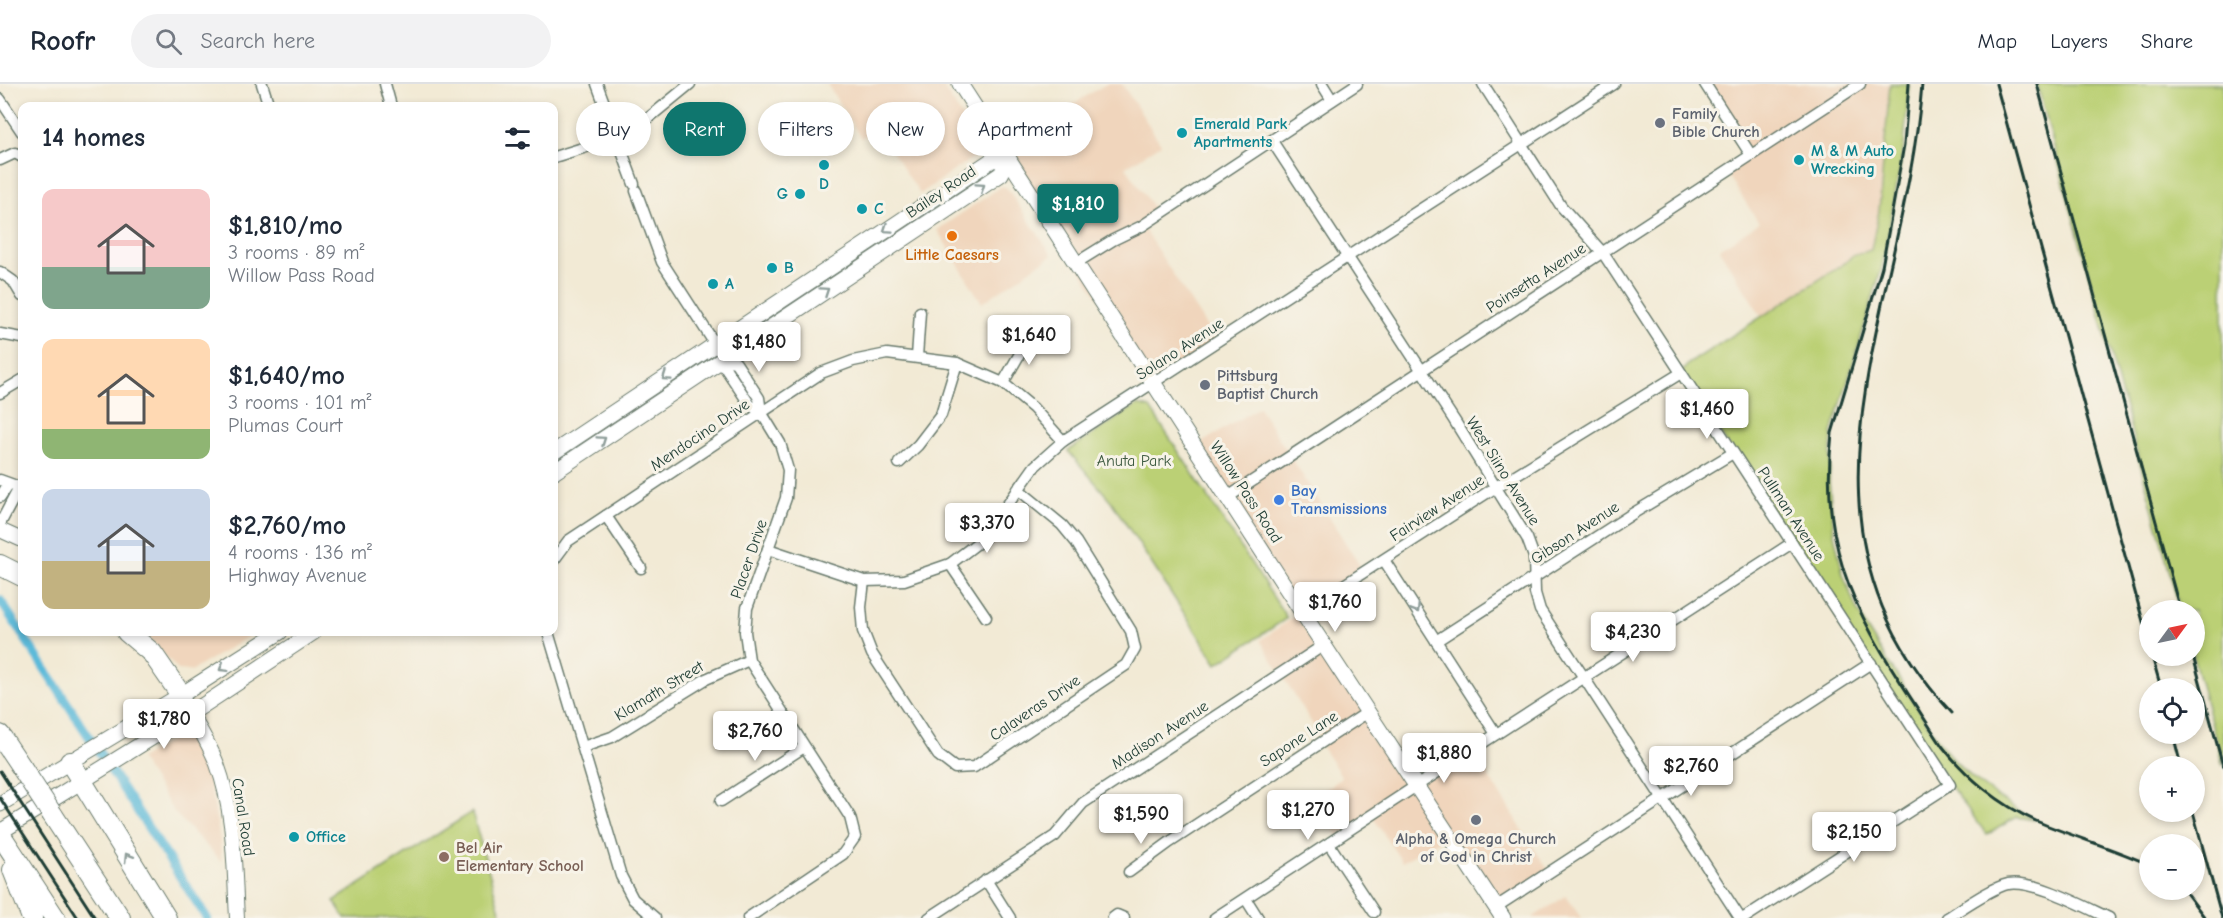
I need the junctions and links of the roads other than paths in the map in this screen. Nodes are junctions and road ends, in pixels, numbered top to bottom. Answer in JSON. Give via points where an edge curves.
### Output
{"nodes":[{"id":1,"x":262,"y":84,"type":"edge"},
{"id":2,"x":385,"y":84,"type":"edge"},
{"id":3,"x":597,"y":84,"type":"edge"},
{"id":4,"x":690,"y":84,"type":"edge"},
{"id":5,"x":960,"y":84,"type":"edge"},
{"id":6,"x":1322,"y":84,"type":"edge"},
{"id":7,"x":1357,"y":84,"type":"edge"},
{"id":8,"x":1483,"y":84,"type":"edge"},
{"id":9,"x":1614,"y":84,"type":"edge"},
{"id":10,"x":1705,"y":84,"type":"edge"},
{"id":11,"x":1860,"y":84,"type":"edge"},
{"id":12,"x":0,"y":99,"type":"edge"},
{"id":13,"x":1332,"y":100,"type":"junction"},
{"id":14,"x":268,"y":102,"type":"edge"},
{"id":15,"x":390,"y":102,"type":"edge"},
{"id":16,"x":603,"y":102,"type":"edge"},
{"id":17,"x":651,"y":116,"type":"edge"},
{"id":18,"x":18,"y":126,"type":"edge"},
{"id":19,"x":1272,"y":141,"type":"junction"},
{"id":20,"x":1521,"y":143,"type":"junction"},
{"id":21,"x":576,"y":150,"type":"edge"},
{"id":22,"x":18,"y":155,"type":"edge"},
{"id":23,"x":558,"y":155,"type":"edge"},
{"id":24,"x":1751,"y":155,"type":"junction"},
{"id":25,"x":622,"y":156,"type":"edge"},
{"id":26,"x":1009,"y":159,"type":"junction"},
{"id":27,"x":0,"y":160,"type":"edge"},
{"id":28,"x":1603,"y":253,"type":"junction"},
{"id":29,"x":1348,"y":257,"type":"junction"},
{"id":30,"x":1076,"y":262,"type":"junction"},
{"id":31,"x":0,"y":272,"type":"edge"},
{"id":32,"x":18,"y":289,"type":"edge"},
{"id":33,"x":920,"y":312,"type":"dead end"},
{"id":34,"x":0,"y":334,"type":"edge"},
{"id":35,"x":1030,"y":336,"type":"dead end"},
{"id":36,"x":18,"y":337,"type":"edge"},
{"id":37,"x":715,"y":345,"type":"junction"},
{"id":38,"x":917,"y":357,"type":"junction"},
{"id":39,"x":724,"y":358,"type":"junction"},
{"id":40,"x":957,"y":363,"type":"junction"},
{"id":41,"x":1421,"y":370,"type":"junction"},
{"id":42,"x":1681,"y":373,"type":"junction"},
{"id":43,"x":18,"y":382,"type":"edge"},
{"id":44,"x":1003,"y":383,"type":"junction"},
{"id":45,"x":1154,"y":384,"type":"junction"},
{"id":46,"x":0,"y":393,"type":"edge"},
{"id":47,"x":761,"y":412,"type":"junction"},
{"id":48,"x":1063,"y":441,"type":"junction"},
{"id":49,"x":558,"y":449,"type":"edge"},
{"id":50,"x":1733,"y":453,"type":"junction"},
{"id":51,"x":899,"y":463,"type":"dead end"},
{"id":52,"x":558,"y":469,"type":"edge"},
{"id":53,"x":4,"y":483,"type":"edge"},
{"id":54,"x":1496,"y":487,"type":"junction"},
{"id":55,"x":1018,"y":489,"type":"junction"},
{"id":56,"x":18,"y":493,"type":"edge"},
{"id":57,"x":0,"y":497,"type":"edge"},
{"id":58,"x":1228,"y":497,"type":"junction"},
{"id":59,"x":606,"y":516,"type":"junction"},
{"id":60,"x":0,"y":524,"type":"edge"},
{"id":61,"x":0,"y":530,"type":"edge"},
{"id":62,"x":18,"y":538,"type":"edge"},
{"id":63,"x":1792,"y":543,"type":"junction"},
{"id":64,"x":768,"y":549,"type":"junction"},
{"id":65,"x":558,"y":555,"type":"edge"},
{"id":66,"x":1384,"y":560,"type":"junction"},
{"id":67,"x":950,"y":564,"type":"junction"},
{"id":68,"x":0,"y":565,"type":"edge"},
{"id":69,"x":641,"y":568,"type":"dead end"},
{"id":70,"x":18,"y":574,"type":"edge"},
{"id":71,"x":1534,"y":578,"type":"junction"},
{"id":72,"x":864,"y":581,"type":"junction"},
{"id":73,"x":1302,"y":612,"type":"junction"},
{"id":74,"x":986,"y":617,"type":"dead end"},
{"id":75,"x":132,"y":636,"type":"edge"},
{"id":76,"x":274,"y":636,"type":"edge"},
{"id":77,"x":308,"y":636,"type":"edge"},
{"id":78,"x":549,"y":636,"type":"edge"},
{"id":79,"x":1436,"y":641,"type":"junction"},
{"id":80,"x":1324,"y":645,"type":"junction"},
{"id":81,"x":749,"y":660,"type":"junction"},
{"id":82,"x":1871,"y":663,"type":"junction"},
{"id":83,"x":1583,"y":679,"type":"junction"},
{"id":84,"x":181,"y":695,"type":"junction"},
{"id":85,"x":1368,"y":712,"type":"junction"},
{"id":86,"x":190,"y":714,"type":"junction"},
{"id":87,"x":1496,"y":734,"type":"junction"},
{"id":88,"x":0,"y":735,"type":"edge"},
{"id":89,"x":583,"y":747,"type":"junction"},
{"id":90,"x":804,"y":747,"type":"junction"},
{"id":91,"x":70,"y":762,"type":"junction"},
{"id":92,"x":82,"y":782,"type":"junction"},
{"id":93,"x":1416,"y":786,"type":"junction"},
{"id":94,"x":1662,"y":799,"type":"junction"},
{"id":95,"x":721,"y":801,"type":"dead end"},
{"id":96,"x":0,"y":804,"type":"edge"},
{"id":97,"x":3,"y":842,"type":"edge"},
{"id":98,"x":1329,"y":844,"type":"junction"},
{"id":99,"x":1129,"y":872,"type":"dead end"},
{"id":100,"x":986,"y":880,"type":"junction"},
{"id":101,"x":1246,"y":899,"type":"junction"},
{"id":102,"x":1374,"y":912,"type":"dead end"},
{"id":103,"x":1499,"y":913,"type":"edge"},
{"id":104,"x":32,"y":918,"type":"edge"},
{"id":105,"x":56,"y":918,"type":"edge"},
{"id":106,"x":120,"y":918,"type":"edge"},
{"id":107,"x":165,"y":918,"type":"edge"},
{"id":108,"x":237,"y":918,"type":"edge"},
{"id":109,"x":655,"y":918,"type":"edge"},
{"id":110,"x":748,"y":918,"type":"edge"},
{"id":111,"x":929,"y":918,"type":"edge"},
{"id":112,"x":1010,"y":918,"type":"edge"},
{"id":113,"x":1215,"y":918,"type":"edge"},
{"id":114,"x":1258,"y":918,"type":"edge"},
{"id":115,"x":1742,"y":918,"type":"edge"},
{"id":116,"x":1947,"y":918,"type":"edge"},
{"id":117,"x":2109,"y":918,"type":"edge"}],
"edges":[{"from":1,"to":14,"type":"street"},
{"from":2,"to":15,"type":"street"},
{"from":3,"to":16,"type":"street","name":"Placer Drive"},
{"from":4,"to":17,"type":"street"},
{"from":5,"to":26,"type":"main road","name":"Willow Pass Road"},
{"from":6,"to":13,"type":"street"},
{"from":7,"to":13,"type":"street"},
{"from":8,"to":20,"type":"street","name":"Pullman Avenue"},
{"from":9,"to":20,"type":"street","name":"Solano Avenue"},
{"from":10,"to":24,"type":"street"},
{"from":11,"to":24,"type":"street","name":"Poinsetta Avenue"},
{"from":12,"to":18,"type":"street"},
{"from":13,"to":19,"type":"street"},
{"from":19,"to":29,"type":"street","name":"West Siino Avenue"},
{"from":19,"to":30,"type":"street","via":[[1142,226]]},
{"from":20,"to":28,"type":"street","name":"Pullman Avenue","via":[[1561,206]]},
{"from":20,"to":29,"type":"street","name":"Solano Avenue"},
{"from":21,"to":23,"type":"street"},
{"from":22,"to":27,"type":"street"},
{"from":24,"to":28,"type":"street","name":"Poinsetta Avenue"},
{"from":25,"to":37,"type":"street","name":"Placer Drive","via":[[662,262]]},
{"from":26,"to":30,"type":"main road","name":"Willow Pass Road"},
{"from":26,"to":37,"type":"main road","name":"Bailey Road","one_way":true,"via":[[992,160]]},
{"from":39,"to":26,"type":"main road","name":"Bailey Road","one_way":true,"via":[[1000,174]]},
{"from":28,"to":41,"type":"street","name":"Poinsetta Avenue"},
{"from":28,"to":42,"type":"street","name":"Pullman Avenue"},
{"from":29,"to":41,"type":"street","name":"West Siino Avenue"},
{"from":29,"to":45,"type":"street","name":"Solano Avenue"},
{"from":30,"to":45,"type":"main road","name":"Willow Pass Road"},
{"from":31,"to":32,"type":"street"},
{"from":33,"to":38,"type":"street"},
{"from":34,"to":36,"type":"street"},
{"from":35,"to":44,"type":"street"},
{"from":37,"to":39,"type":"street","name":"Placer Drive"},
{"from":37,"to":49,"type":"main road","name":"Bailey Road","one_way":true},
{"from":38,"to":40,"type":"street","name":"Mendocino Drive"},
{"from":38,"to":47,"type":"street","name":"Mendocino Drive","via":[[887,354],[853,361],[821,373]]},
{"from":39,"to":47,"type":"street","name":"Placer Drive","via":[[736,363],[759,398]]},
{"from":52,"to":39,"type":"main road","name":"Bailey Road","one_way":true},
{"from":40,"to":44,"type":"street","name":"Mendocino Drive"},
{"from":40,"to":51,"type":"street","via":[[941,415]]},
{"from":41,"to":54,"type":"street","name":"West Siino Avenue"},
{"from":41,"to":58,"type":"street","name":"Poinsetta Avenue"},
{"from":42,"to":50,"type":"street","name":"Pullman Avenue"},
{"from":42,"to":54,"type":"street","name":"Fairview Avenue"},
{"from":43,"to":46,"type":"street"},
{"from":44,"to":48,"type":"street","name":"Mendocino Drive","via":[[1034,408]]},
{"from":45,"to":48,"type":"street","name":"Solano Avenue"},
{"from":45,"to":58,"type":"main road","name":"Willow Pass Road"},
{"from":47,"to":59,"type":"street","name":"Mendocino Drive"},
{"from":47,"to":64,"type":"street","name":"Placer Drive","via":[[780,443],[788,470],[786,498]]},
{"from":48,"to":55,"type":"street","name":"Solano Avenue","via":[[1035,466]]},
{"from":50,"to":63,"type":"street","name":"Pullman Avenue"},
{"from":50,"to":71,"type":"street","name":"Gibson Avenue"},
{"from":53,"to":57,"type":"street"},
{"from":54,"to":66,"type":"street","name":"Fairview Avenue"},
{"from":54,"to":71,"type":"street","name":"West Siino Avenue","via":[[1527,538],[1534,557]]},
{"from":55,"to":67,"type":"street","name":"Solano Avenue","via":[[984,538]]},
{"from":55,"to":72,"type":"street","name":"Calaveras Drive","via":[[1062,525],[1076,543],[1131,631],[1135,649],[1126,665],[974,767],[955,768],[938,755],[872,654],[863,631]]},
{"from":56,"to":60,"type":"street"},
{"from":58,"to":73,"type":"main road","name":"Willow Pass Road"},
{"from":59,"to":65,"type":"street","name":"Mendocino Drive","via":[[568,541]]},
{"from":59,"to":69,"type":"street"},
{"from":61,"to":62,"type":"street"},
{"from":63,"to":82,"type":"street","name":"Pullman Avenue"},
{"from":63,"to":83,"type":"street"},
{"from":64,"to":72,"type":"street","name":"Solano Avenue"},
{"from":64,"to":81,"type":"street","name":"Placer Drive","via":[[747,608]]},
{"from":66,"to":73,"type":"street","name":"Fairview Avenue"},
{"from":66,"to":79,"type":"street","one_way":true},
{"from":67,"to":72,"type":"street","name":"Solano Avenue","via":[[904,580]]},
{"from":67,"to":74,"type":"street"},
{"from":68,"to":70,"type":"highway"},
{"from":71,"to":79,"type":"street","name":"Gibson Avenue"},
{"from":71,"to":83,"type":"street","name":"West Siino Avenue","via":[[1540,610]]},
{"from":73,"to":80,"type":"main road","name":"Willow Pass Road"},
{"from":75,"to":84,"type":"highway","via":[[152,653]]},
{"from":76,"to":84,"type":"main road","one_way":true},
{"from":77,"to":86,"type":"main road"},
{"from":78,"to":89,"type":"street"},
{"from":79,"to":87,"type":"street"},
{"from":80,"to":85,"type":"main road","name":"Willow Pass Road"},
{"from":80,"to":100,"type":"street","name":"Madison Avenue","via":[[1083,804],[1055,836]]},
{"from":81,"to":89,"type":"street","name":"Klamath Street","via":[[706,679],[612,737]]},
{"from":81,"to":90,"type":"street","name":"Placer Drive"},
{"from":82,"to":94,"type":"street"},
{"from":82,"to":115,"type":"street","name":"Pullman Avenue","via":[[1950,785]]},
{"from":83,"to":87,"type":"street"},
{"from":83,"to":94,"type":"street","name":"West Siino Avenue"},
{"from":84,"to":86,"type":"street","name":"Canal Road"},
{"from":84,"to":91,"type":"main road"},
{"from":85,"to":93,"type":"main road","name":"Willow Pass Road"},
{"from":85,"to":99,"type":"street","name":"Sapone Lane"},
{"from":86,"to":92,"type":"main road"},
{"from":86,"to":108,"type":"street","name":"Canal Road","via":[[223,783],[231,829]]},
{"from":87,"to":93,"type":"street"},
{"from":88,"to":106,"type":"highway","bridge":true},
{"from":89,"to":109,"type":"street","via":[[621,876],[633,899]]},
{"from":90,"to":95,"type":"street"},
{"from":90,"to":110,"type":"street","name":"Placer Drive","via":[[850,817],[855,837],[843,854]]},
{"from":91,"to":92,"type":"highway"},
{"from":91,"to":96,"type":"main road"},
{"from":92,"to":97,"type":"main road"},
{"from":107,"to":92,"type":"highway","one_way":true},
{"from":93,"to":98,"type":"street"},
{"from":93,"to":103,"type":"main road","name":"Willow Pass Road"},
{"from":94,"to":103,"type":"street"},
{"from":94,"to":115,"type":"street","name":"West Siino Avenue"},
{"from":97,"to":104,"type":"highway"},
{"from":97,"to":105,"type":"highway"},
{"from":98,"to":101,"type":"street"},
{"from":98,"to":102,"type":"street"},
{"from":100,"to":111,"type":"street","name":"Madison Avenue"},
{"from":100,"to":112,"type":"street"},
{"from":101,"to":113,"type":"street"},
{"from":101,"to":114,"type":"street"},
{"from":116,"to":117,"type":"street","via":[[2008,884],[2034,886]]}]}
